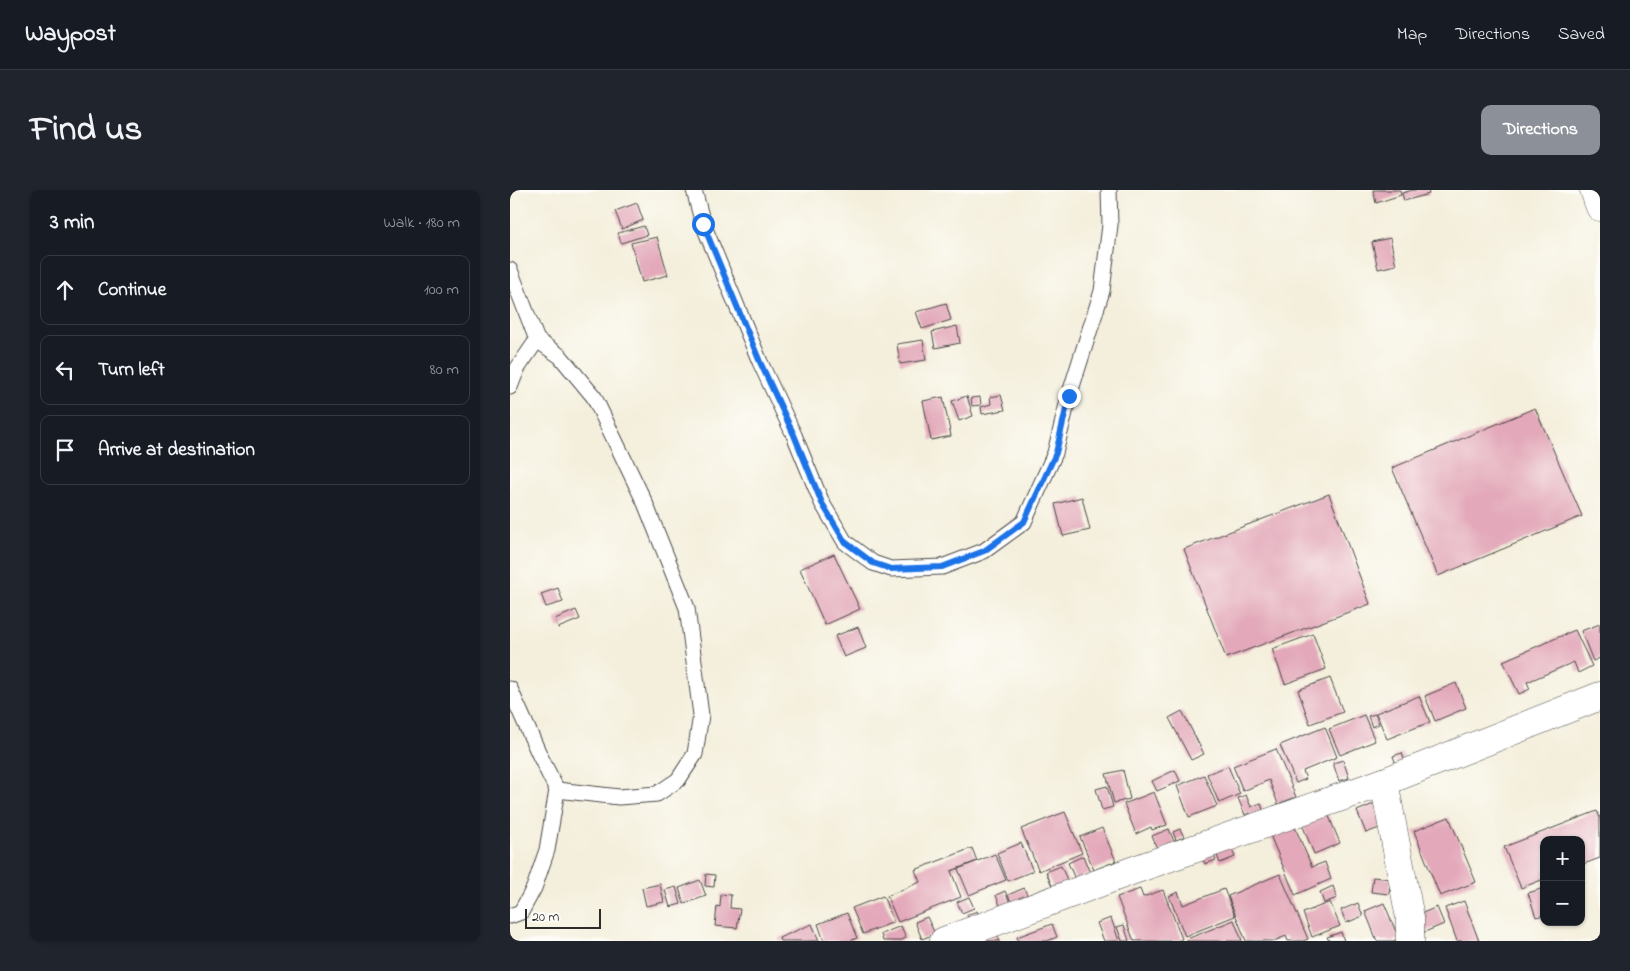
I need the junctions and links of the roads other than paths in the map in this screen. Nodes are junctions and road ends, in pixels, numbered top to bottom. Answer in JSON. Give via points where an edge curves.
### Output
{"nodes":[{"id":1,"x":694,"y":190,"type":"edge"},
{"id":2,"x":1109,"y":190,"type":"edge"},
{"id":3,"x":1594,"y":190,"type":"edge"},
{"id":4,"x":1600,"y":207,"type":"edge"},
{"id":5,"x":510,"y":270,"type":"edge"},
{"id":6,"x":537,"y":340,"type":"junction"},
{"id":7,"x":510,"y":387,"type":"edge"},
{"id":8,"x":510,"y":689,"type":"edge"},
{"id":9,"x":1600,"y":696,"type":"edge"},
{"id":10,"x":1384,"y":782,"type":"junction"},
{"id":11,"x":557,"y":790,"type":"junction"},
{"id":12,"x":510,"y":916,"type":"edge"},
{"id":13,"x":944,"y":941,"type":"edge"},
{"id":14,"x":1410,"y":941,"type":"edge"}],
"edges":[{"from":1,"to":2,"type":"lane","via":[[703,224],[822,503],[845,542],[873,563],[891,569],[942,567],[984,551],[1024,522],[1056,453],[1069,396],[1102,291],[1110,225]]},
{"from":3,"to":4,"type":"street"},
{"from":5,"to":6,"type":"lane"},
{"from":6,"to":7,"type":"lane"},
{"from":6,"to":11,"type":"lane","via":[[560,356],[594,397],[645,503],[687,608],[701,715],[695,754],[678,780],[657,794],[619,797]]},
{"from":8,"to":11,"type":"lane"},
{"from":9,"to":10,"type":"street"},
{"from":10,"to":13,"type":"street"},
{"from":10,"to":14,"type":"street","via":[[1410,918]]},
{"from":11,"to":12,"type":"lane","via":[[547,850],[534,888],[521,912]]}]}
